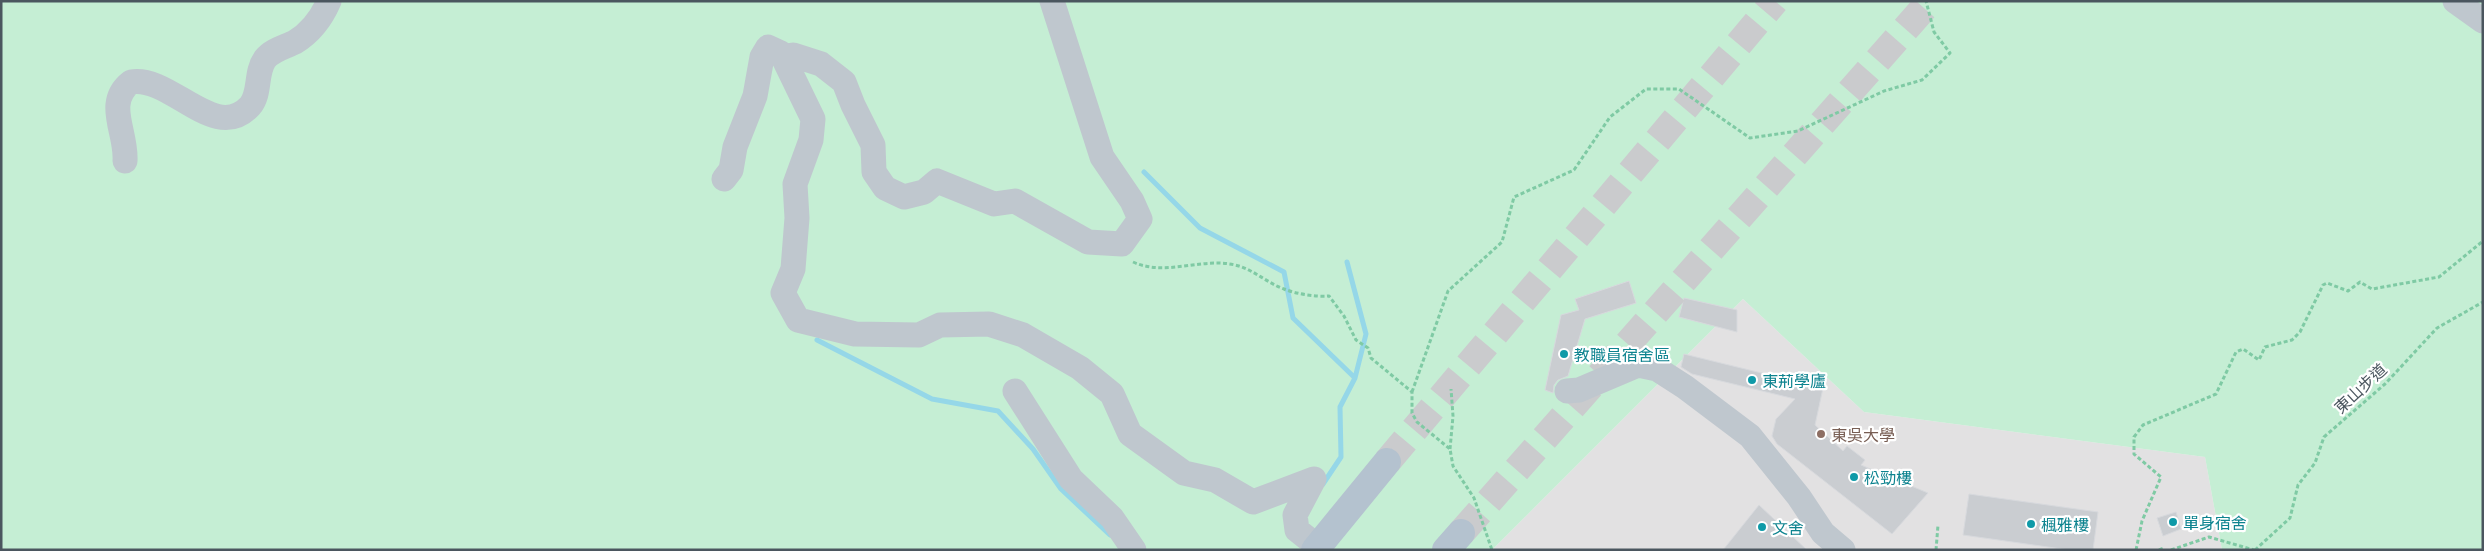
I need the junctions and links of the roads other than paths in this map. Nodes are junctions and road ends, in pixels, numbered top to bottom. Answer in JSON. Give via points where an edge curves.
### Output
{"nodes":[{"id":1,"x":329,"y":1,"type":"edge"},
{"id":2,"x":1052,"y":1,"type":"edge"},
{"id":3,"x":2455,"y":1,"type":"edge"},
{"id":4,"x":2483,"y":22,"type":"edge"},
{"id":5,"x":783,"y":58,"type":"junction"},
{"id":6,"x":124,"y":161,"type":"dead end"},
{"id":7,"x":724,"y":179,"type":"dead end"},
{"id":8,"x":1015,"y":391,"type":"dead end"},
{"id":9,"x":1567,"y":391,"type":"dead end"},
{"id":10,"x":1387,"y":462,"type":"tunnel mouth"},
{"id":11,"x":1311,"y":544,"type":"edge"},
{"id":12,"x":1134,"y":550,"type":"edge"},
{"id":13,"x":1843,"y":550,"type":"edge"}],
"edges":[{"from":1,"to":6,"type":"lane","via":[[307,33],[266,58],[259,70],[252,104],[229,118],[218,118],[203,111],[152,82],[131,82],[119,95],[116,107],[126,146]]},
{"from":2,"to":5,"type":"lane","via":[[1102,157],[1132,201],[1140,219],[1122,244],[1088,242],[1015,201],[994,204],[937,180],[924,192],[904,197],[886,188],[874,172],[873,145],[844,82],[821,64],[793,55]]},
{"from":3,"to":4,"type":"lane"},
{"from":5,"to":7,"type":"lane","via":[[781,53],[768,47],[762,57],[755,96],[736,146],[731,170]]},
{"from":5,"to":11,"type":"lane","via":[[813,119],[811,140],[795,184],[797,218],[792,269],[784,293],[798,320],[855,334],[919,335],[940,325],[989,324],[1023,335],[1080,368],[1112,394],[1130,434],[1184,473],[1215,480],[1252,502],[1314,480],[1295,515],[1296,530]]},
{"from":8,"to":12,"type":"lane","via":[[1071,479],[1112,518]]},
{"from":9,"to":13,"type":"lane","via":[[1578,390],[1638,365],[1657,369],[1750,436],[1823,533]]},
{"from":10,"to":11,"type":"main road"}]}
